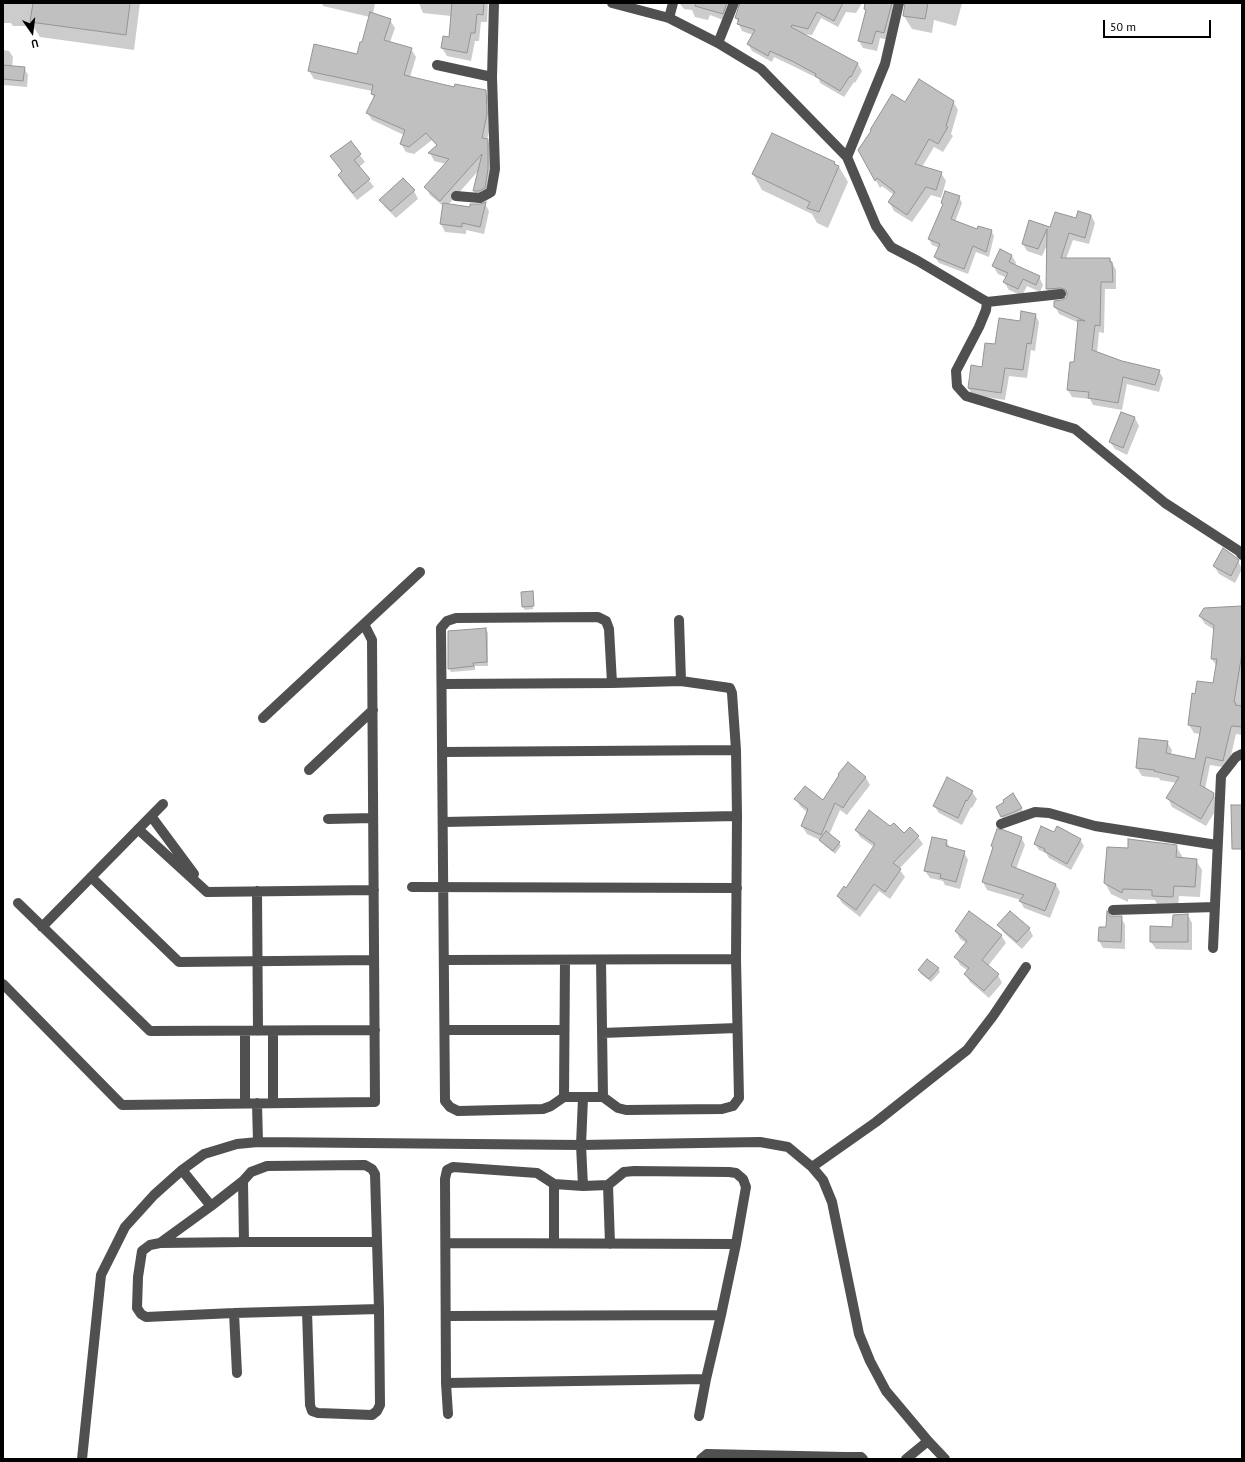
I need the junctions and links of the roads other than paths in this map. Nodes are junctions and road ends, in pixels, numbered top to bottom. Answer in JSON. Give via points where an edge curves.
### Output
{"nodes":[{"id":1,"x":494,"y":3,"type":"edge"},
{"id":2,"x":612,"y":3,"type":"edge"},
{"id":3,"x":673,"y":3,"type":"edge"},
{"id":4,"x":734,"y":3,"type":"edge"},
{"id":5,"x":900,"y":3,"type":"edge"},
{"id":6,"x":669,"y":18,"type":"junction"},
{"id":7,"x":718,"y":43,"type":"junction"},
{"id":8,"x":437,"y":65,"type":"dead end"},
{"id":9,"x":492,"y":78,"type":"junction"},
{"id":10,"x":847,"y":158,"type":"junction"},
{"id":11,"x":456,"y":196,"type":"dead end"},
{"id":12,"x":1061,"y":294,"type":"dead end"},
{"id":13,"x":987,"y":302,"type":"junction"},
{"id":14,"x":1242,"y":555,"type":"edge"},
{"id":15,"x":420,"y":572,"type":"dead end"},
{"id":16,"x":679,"y":620,"type":"dead end"},
{"id":17,"x":364,"y":624,"type":"junction"},
{"id":18,"x":681,"y":681,"type":"junction"},
{"id":19,"x":612,"y":683,"type":"junction"},
{"id":20,"x":443,"y":684,"type":"junction"},
{"id":21,"x":373,"y":710,"type":"junction"},
{"id":22,"x":263,"y":718,"type":"dead end"},
{"id":23,"x":736,"y":750,"type":"junction"},
{"id":24,"x":443,"y":752,"type":"junction"},
{"id":25,"x":1242,"y":754,"type":"edge"},
{"id":26,"x":309,"y":770,"type":"dead end"},
{"id":27,"x":163,"y":804,"type":"dead end"},
{"id":28,"x":151,"y":816,"type":"junction"},
{"id":29,"x":737,"y":816,"type":"junction"},
{"id":30,"x":374,"y":818,"type":"junction"},
{"id":31,"x":328,"y":819,"type":"dead end"},
{"id":32,"x":444,"y":822,"type":"junction"},
{"id":33,"x":1002,"y":824,"type":"dead end"},
{"id":34,"x":138,"y":829,"type":"junction"},
{"id":35,"x":1217,"y":844,"type":"junction"},
{"id":36,"x":91,"y":877,"type":"junction"},
{"id":37,"x":412,"y":887,"type":"dead end"},
{"id":38,"x":444,"y":888,"type":"junction"},
{"id":39,"x":737,"y":888,"type":"junction"},
{"id":40,"x":374,"y":890,"type":"junction"},
{"id":41,"x":257,"y":891,"type":"junction"},
{"id":42,"x":207,"y":892,"type":"junction"},
{"id":43,"x":18,"y":903,"type":"dead end"},
{"id":44,"x":1215,"y":908,"type":"junction"},
{"id":45,"x":1113,"y":910,"type":"dead end"},
{"id":46,"x":42,"y":927,"type":"junction"},
{"id":47,"x":1214,"y":948,"type":"dead end"},
{"id":48,"x":736,"y":959,"type":"junction"},
{"id":49,"x":374,"y":960,"type":"junction"},
{"id":50,"x":445,"y":960,"type":"junction"},
{"id":51,"x":565,"y":960,"type":"junction"},
{"id":52,"x":601,"y":960,"type":"junction"},
{"id":53,"x":258,"y":961,"type":"junction"},
{"id":54,"x":1026,"y":966,"type":"dead end"},
{"id":55,"x":3,"y":984,"type":"edge"},
{"id":56,"x":737,"y":1028,"type":"junction"},
{"id":57,"x":375,"y":1030,"type":"junction"},
{"id":58,"x":445,"y":1030,"type":"junction"},
{"id":59,"x":564,"y":1030,"type":"junction"},
{"id":60,"x":245,"y":1031,"type":"junction"},
{"id":61,"x":258,"y":1031,"type":"junction"},
{"id":62,"x":273,"y":1031,"type":"junction"},
{"id":63,"x":602,"y":1033,"type":"junction"},
{"id":64,"x":564,"y":1097,"type":"junction"},
{"id":65,"x":583,"y":1098,"type":"junction"},
{"id":66,"x":603,"y":1098,"type":"junction"},
{"id":67,"x":257,"y":1103,"type":"junction"},
{"id":68,"x":274,"y":1103,"type":"junction"},
{"id":69,"x":245,"y":1104,"type":"junction"},
{"id":70,"x":258,"y":1142,"type":"junction"},
{"id":71,"x":581,"y":1145,"type":"junction"},
{"id":72,"x":812,"y":1167,"type":"junction"},
{"id":73,"x":182,"y":1170,"type":"junction"},
{"id":74,"x":242,"y":1181,"type":"junction"},
{"id":75,"x":554,"y":1184,"type":"junction"},
{"id":76,"x":608,"y":1185,"type":"junction"},
{"id":77,"x":583,"y":1186,"type":"junction"},
{"id":78,"x":211,"y":1206,"type":"junction"},
{"id":79,"x":244,"y":1242,"type":"junction"},
{"id":80,"x":376,"y":1242,"type":"junction"},
{"id":81,"x":160,"y":1243,"type":"junction"},
{"id":82,"x":446,"y":1243,"type":"junction"},
{"id":83,"x":554,"y":1243,"type":"junction"},
{"id":84,"x":610,"y":1244,"type":"junction"},
{"id":85,"x":736,"y":1244,"type":"junction"},
{"id":86,"x":379,"y":1309,"type":"junction"},
{"id":87,"x":307,"y":1311,"type":"junction"},
{"id":88,"x":234,"y":1313,"type":"junction"},
{"id":89,"x":721,"y":1315,"type":"junction"},
{"id":90,"x":446,"y":1316,"type":"junction"},
{"id":91,"x":237,"y":1374,"type":"dead end"},
{"id":92,"x":706,"y":1379,"type":"junction"},
{"id":93,"x":446,"y":1383,"type":"junction"},
{"id":94,"x":448,"y":1414,"type":"dead end"},
{"id":95,"x":699,"y":1416,"type":"dead end"},
{"id":96,"x":928,"y":1441,"type":"junction"},
{"id":97,"x":845,"y":1458,"type":"edge"},
{"id":98,"x":82,"y":1459,"type":"edge"},
{"id":99,"x":701,"y":1459,"type":"edge"},
{"id":100,"x":863,"y":1459,"type":"edge"},
{"id":101,"x":906,"y":1459,"type":"edge"},
{"id":102,"x":946,"y":1459,"type":"edge"}],
"edges":[{"from":1,"to":9,"type":"street"},
{"from":2,"to":6,"type":"street"},
{"from":3,"to":6,"type":"street"},
{"from":4,"to":7,"type":"street"},
{"from":5,"to":10,"type":"street","via":[[885,64]]},
{"from":6,"to":7,"type":"street"},
{"from":7,"to":10,"type":"street","via":[[761,69]]},
{"from":8,"to":9,"type":"street"},
{"from":9,"to":11,"type":"street","via":[[496,169],[491,192],[480,198]]},
{"from":10,"to":13,"type":"street","via":[[876,226],[892,247]]},
{"from":12,"to":13,"type":"street"},
{"from":13,"to":14,"type":"street","via":[[979,327],[956,371],[957,386],[966,396],[1075,429],[1166,503]]},
{"from":15,"to":17,"type":"street"},
{"from":16,"to":18,"type":"street"},
{"from":17,"to":21,"type":"street","via":[[372,640]]},
{"from":17,"to":22,"type":"street"},
{"from":18,"to":19,"type":"street"},
{"from":18,"to":23,"type":"street","via":[[730,688]]},
{"from":19,"to":20,"type":"street"},
{"from":19,"to":20,"type":"street","via":[[609,628],[606,621],[598,617],[456,618],[447,621],[442,628]]},
{"from":20,"to":24,"type":"street"},
{"from":21,"to":26,"type":"street"},
{"from":21,"to":30,"type":"street"},
{"from":23,"to":24,"type":"street"},
{"from":23,"to":29,"type":"street"},
{"from":24,"to":32,"type":"street"},
{"from":25,"to":35,"type":"street","via":[[1236,757],[1221,776]]},
{"from":27,"to":28,"type":"street"},
{"from":28,"to":34,"type":"street"},
{"from":28,"to":42,"type":"street"},
{"from":29,"to":32,"type":"street"},
{"from":29,"to":39,"type":"street"},
{"from":30,"to":31,"type":"street"},
{"from":30,"to":40,"type":"street"},
{"from":32,"to":38,"type":"street"},
{"from":33,"to":35,"type":"street","via":[[1035,812],[1049,813],[1095,826]]},
{"from":34,"to":36,"type":"street"},
{"from":34,"to":42,"type":"street"},
{"from":35,"to":44,"type":"street"},
{"from":36,"to":46,"type":"street"},
{"from":36,"to":53,"type":"street","via":[[179,962]]},
{"from":37,"to":38,"type":"street"},
{"from":38,"to":39,"type":"street"},
{"from":38,"to":50,"type":"street"},
{"from":39,"to":48,"type":"street"},
{"from":40,"to":41,"type":"street"},
{"from":40,"to":49,"type":"street"},
{"from":41,"to":42,"type":"street"},
{"from":41,"to":53,"type":"street"},
{"from":43,"to":46,"type":"street"},
{"from":44,"to":45,"type":"street"},
{"from":44,"to":47,"type":"street"},
{"from":46,"to":60,"type":"street","via":[[150,1031]]},
{"from":48,"to":52,"type":"street"},
{"from":48,"to":56,"type":"street"},
{"from":49,"to":53,"type":"street"},
{"from":49,"to":57,"type":"street"},
{"from":50,"to":51,"type":"street"},
{"from":50,"to":58,"type":"street"},
{"from":51,"to":52,"type":"street"},
{"from":51,"to":59,"type":"street"},
{"from":52,"to":63,"type":"street"},
{"from":53,"to":61,"type":"street"},
{"from":54,"to":72,"type":"street","via":[[967,1050],[865,1130]]},
{"from":55,"to":69,"type":"street","via":[[122,1105]]},
{"from":56,"to":63,"type":"street"},
{"from":56,"to":66,"type":"street","via":[[739,1098],[733,1106],[722,1109],[626,1110]]},
{"from":57,"to":62,"type":"street"},
{"from":57,"to":68,"type":"street","via":[[375,1102]]},
{"from":58,"to":59,"type":"street"},
{"from":58,"to":64,"type":"street","via":[[445,1101],[450,1107],[458,1110],[543,1109]]},
{"from":59,"to":64,"type":"street"},
{"from":60,"to":61,"type":"street"},
{"from":60,"to":69,"type":"street"},
{"from":61,"to":62,"type":"street"},
{"from":62,"to":68,"type":"street"},
{"from":63,"to":66,"type":"street"},
{"from":64,"to":65,"type":"street"},
{"from":65,"to":66,"type":"street"},
{"from":65,"to":71,"type":"street"},
{"from":67,"to":68,"type":"street"},
{"from":67,"to":69,"type":"street"},
{"from":67,"to":70,"type":"street"},
{"from":70,"to":71,"type":"street"},
{"from":70,"to":73,"type":"street","via":[[237,1144],[204,1154]]},
{"from":71,"to":72,"type":"street","via":[[760,1142],[788,1147]]},
{"from":71,"to":77,"type":"street"},
{"from":72,"to":96,"type":"street","via":[[823,1180],[832,1202],[859,1334],[870,1361],[886,1391]]},
{"from":73,"to":78,"type":"street"},
{"from":73,"to":98,"type":"street","via":[[154,1195],[125,1227],[101,1276]]},
{"from":74,"to":78,"type":"street"},
{"from":74,"to":79,"type":"street"},
{"from":74,"to":80,"type":"street","via":[[251,1172],[267,1166],[365,1165],[375,1174]]},
{"from":75,"to":77,"type":"street"},
{"from":75,"to":82,"type":"street","via":[[537,1173],[453,1167],[447,1170]]},
{"from":75,"to":83,"type":"street"},
{"from":76,"to":77,"type":"street"},
{"from":76,"to":84,"type":"street"},
{"from":76,"to":85,"type":"street","via":[[624,1172],[634,1171],[736,1173],[743,1179],[746,1187]]},
{"from":78,"to":81,"type":"street"},
{"from":79,"to":80,"type":"street"},
{"from":79,"to":81,"type":"street"},
{"from":80,"to":86,"type":"street"},
{"from":81,"to":88,"type":"street","via":[[150,1245],[142,1251],[137,1308],[141,1314],[146,1317]]},
{"from":82,"to":83,"type":"street"},
{"from":82,"to":90,"type":"street"},
{"from":83,"to":84,"type":"street"},
{"from":84,"to":85,"type":"street"},
{"from":85,"to":89,"type":"street"},
{"from":86,"to":87,"type":"street"},
{"from":86,"to":87,"type":"street","via":[[380,1405],[372,1415],[318,1414],[312,1411]]},
{"from":87,"to":88,"type":"street"},
{"from":88,"to":91,"type":"street"},
{"from":89,"to":90,"type":"street"},
{"from":89,"to":92,"type":"street"},
{"from":90,"to":93,"type":"street"},
{"from":92,"to":93,"type":"street"},
{"from":92,"to":95,"type":"street"},
{"from":93,"to":94,"type":"street"},
{"from":96,"to":101,"type":"street"},
{"from":96,"to":102,"type":"street"},
{"from":97,"to":99,"type":"street","via":[[707,1454]]},
{"from":97,"to":100,"type":"street"}]}
